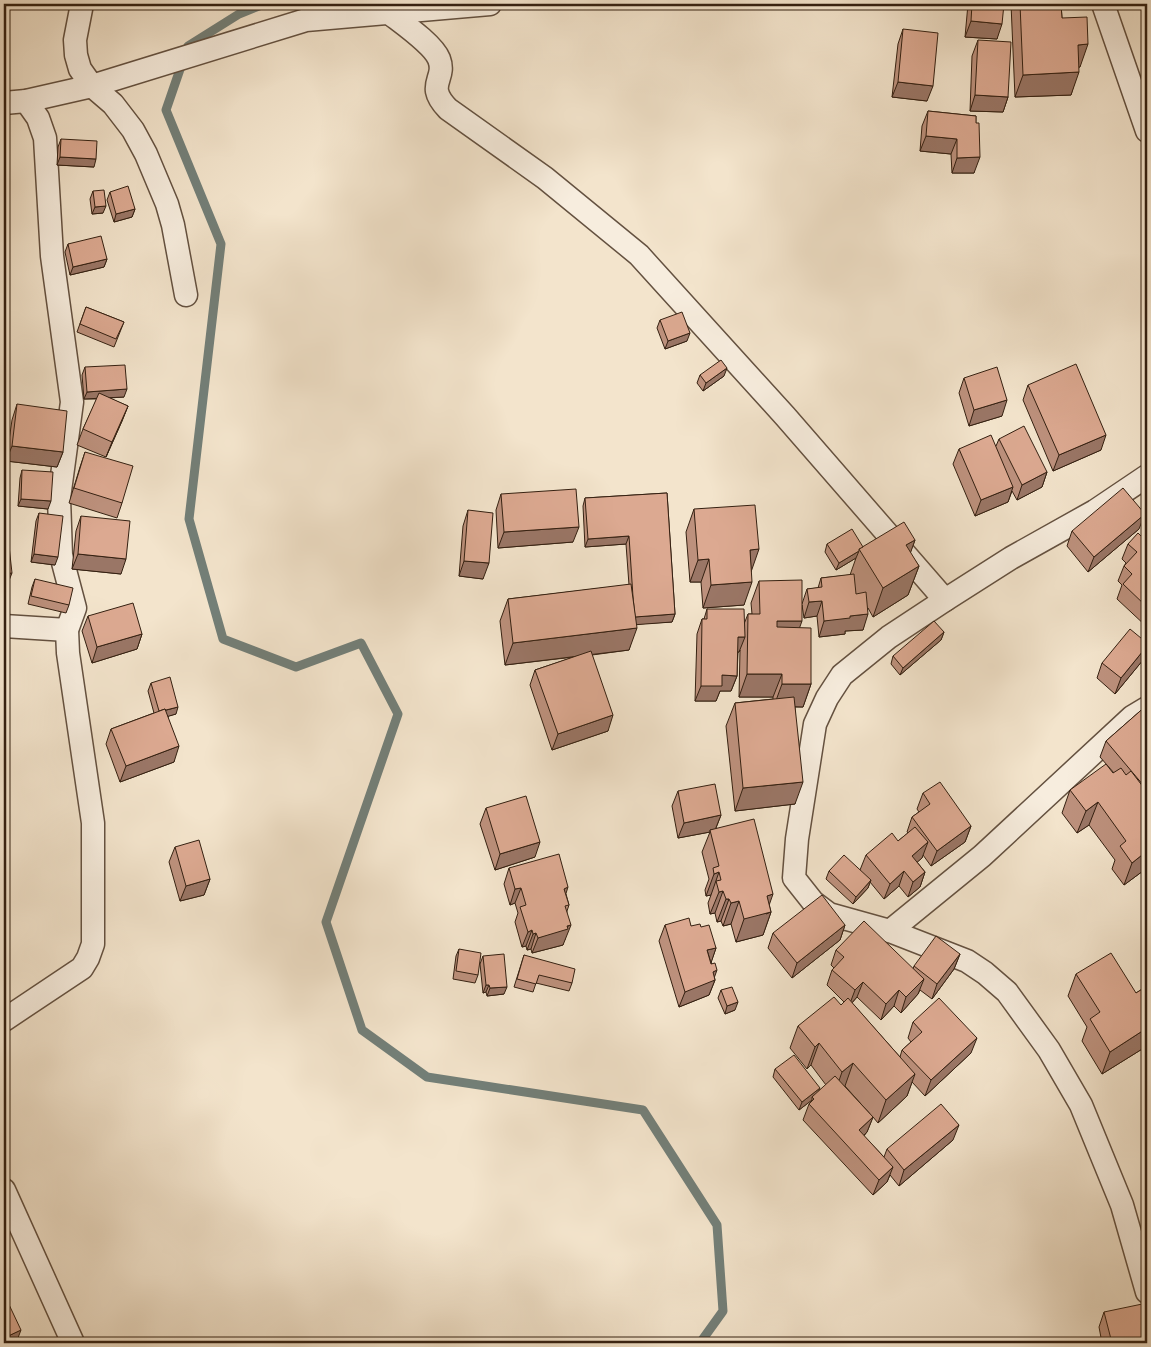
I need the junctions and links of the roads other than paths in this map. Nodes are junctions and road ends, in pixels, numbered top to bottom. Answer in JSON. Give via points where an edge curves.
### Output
{"nodes":[{"id":1,"x":82,"y":4,"type":"edge"},
{"id":2,"x":490,"y":4,"type":"edge"},
{"id":3,"x":1103,"y":4,"type":"edge"},
{"id":4,"x":388,"y":12,"type":"junction"},
{"id":5,"x":92,"y":86,"type":"junction"},
{"id":6,"x":26,"y":101,"type":"junction"},
{"id":7,"x":4,"y":103,"type":"edge"},
{"id":8,"x":1147,"y":131,"type":"edge"},
{"id":9,"x":186,"y":294,"type":"dead end"},
{"id":10,"x":1147,"y":476,"type":"edge"},
{"id":11,"x":945,"y":600,"type":"junction"},
{"id":12,"x":4,"y":626,"type":"edge"},
{"id":13,"x":67,"y":630,"type":"junction"},
{"id":14,"x":1147,"y":708,"type":"edge"},
{"id":15,"x":890,"y":930,"type":"junction"},
{"id":16,"x":4,"y":1020,"type":"edge"},
{"id":17,"x":4,"y":1190,"type":"edge"},
{"id":18,"x":1147,"y":1292,"type":"edge"},
{"id":19,"x":73,"y":1343,"type":"edge"}],
"edges":[{"from":1,"to":5,"type":"street","via":[[75,40],[76,55],[80,69]]},
{"from":2,"to":4,"type":"street"},
{"from":3,"to":8,"type":"street"},
{"from":4,"to":5,"type":"street","via":[[306,20]]},
{"from":4,"to":11,"type":"street","via":[[431,47],[440,60],[436,91],[439,100],[546,178],[639,255]]},
{"from":5,"to":6,"type":"street"},
{"from":5,"to":9,"type":"street","via":[[113,104],[146,154],[173,225]]},
{"from":6,"to":7,"type":"street"},
{"from":6,"to":13,"type":"street","via":[[38,118],[45,138],[52,256],[72,402],[60,498],[61,554],[75,608]]},
{"from":10,"to":11,"type":"street","via":[[1095,511]]},
{"from":11,"to":15,"type":"street","via":[[889,637],[842,676],[815,724],[794,878],[813,902],[829,914]]},
{"from":12,"to":13,"type":"street"},
{"from":13,"to":16,"type":"street","via":[[93,823],[93,944],[82,968]]},
{"from":14,"to":15,"type":"street","via":[[1132,717],[1087,757],[982,856]]},
{"from":15,"to":18,"type":"street","via":[[967,961],[985,974],[1007,992],[1050,1050],[1080,1105],[1122,1205]]},
{"from":17,"to":19,"type":"street"}]}
